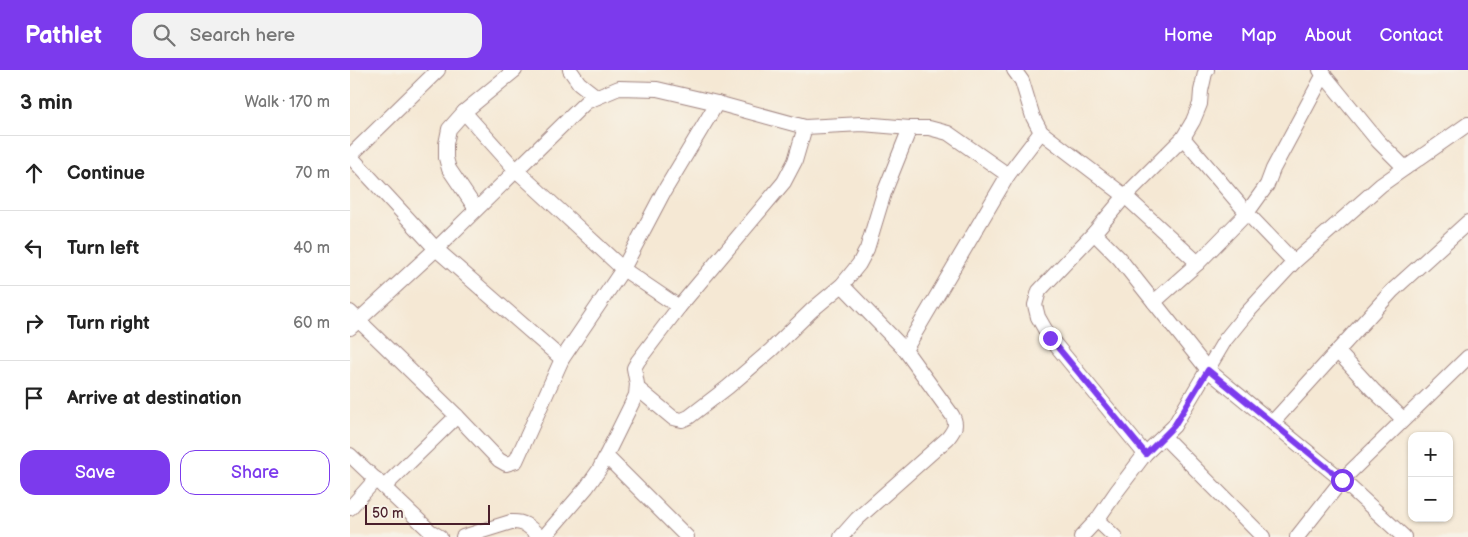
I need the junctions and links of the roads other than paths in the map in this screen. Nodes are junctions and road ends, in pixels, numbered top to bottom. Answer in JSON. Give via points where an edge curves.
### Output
{"nodes":[{"id":1,"x":438,"y":70,"type":"edge"},
{"id":2,"x":515,"y":70,"type":"edge"},
{"id":3,"x":570,"y":70,"type":"edge"},
{"id":4,"x":1014,"y":70,"type":"edge"},
{"id":5,"x":1207,"y":70,"type":"edge"},
{"id":6,"x":1322,"y":72,"type":"edge"},
{"id":7,"x":597,"y":97,"type":"junction"},
{"id":8,"x":717,"y":103,"type":"junction"},
{"id":9,"x":464,"y":112,"type":"junction"},
{"id":10,"x":805,"y":127,"type":"junction"},
{"id":11,"x":910,"y":128,"type":"junction"},
{"id":12,"x":1466,"y":129,"type":"edge"},
{"id":13,"x":1041,"y":132,"type":"junction"},
{"id":14,"x":1183,"y":138,"type":"junction"},
{"id":15,"x":350,"y":156,"type":"edge"},
{"id":16,"x":1405,"y":168,"type":"junction"},
{"id":17,"x":516,"y":170,"type":"junction"},
{"id":18,"x":1008,"y":175,"type":"junction"},
{"id":19,"x":1125,"y":196,"type":"junction"},
{"id":20,"x":476,"y":209,"type":"junction"},
{"id":21,"x":1247,"y":213,"type":"junction"},
{"id":22,"x":1466,"y":229,"type":"edge"},
{"id":23,"x":1094,"y":234,"type":"junction"},
{"id":24,"x":436,"y":249,"type":"junction"},
{"id":25,"x":1294,"y":262,"type":"junction"},
{"id":26,"x":1198,"y":263,"type":"junction"},
{"id":27,"x":623,"y":269,"type":"junction"},
{"id":28,"x":842,"y":285,"type":"junction"},
{"id":29,"x":1154,"y":302,"type":"junction"},
{"id":30,"x":679,"y":307,"type":"junction"},
{"id":31,"x":353,"y":320,"type":"edge"},
{"id":32,"x":905,"y":350,"type":"junction"},
{"id":33,"x":1338,"y":352,"type":"junction"},
{"id":34,"x":1468,"y":357,"type":"edge"},
{"id":35,"x":562,"y":359,"type":"junction"},
{"id":36,"x":1208,"y":370,"type":"junction"},
{"id":37,"x":637,"y":388,"type":"junction"},
{"id":38,"x":457,"y":416,"type":"junction"},
{"id":39,"x":1404,"y":419,"type":"junction"},
{"id":40,"x":1273,"y":422,"type":"junction"},
{"id":41,"x":1164,"y":437,"type":"junction"},
{"id":42,"x":1146,"y":454,"type":"junction"},
{"id":43,"x":350,"y":455,"type":"edge"},
{"id":44,"x":606,"y":456,"type":"junction"},
{"id":45,"x":1342,"y":480,"type":"junction"},
{"id":46,"x":380,"y":483,"type":"junction"},
{"id":47,"x":350,"y":508,"type":"edge"},
{"id":48,"x":1097,"y":520,"type":"junction"},
{"id":49,"x":432,"y":535,"type":"edge"},
{"id":50,"x":462,"y":537,"type":"edge"},
{"id":51,"x":540,"y":537,"type":"edge"},
{"id":52,"x":544,"y":537,"type":"edge"},
{"id":53,"x":687,"y":537,"type":"edge"},
{"id":54,"x":841,"y":537,"type":"edge"},
{"id":55,"x":1081,"y":537,"type":"edge"},
{"id":56,"x":1115,"y":537,"type":"edge"},
{"id":57,"x":1263,"y":537,"type":"edge"},
{"id":58,"x":1297,"y":537,"type":"edge"},
{"id":59,"x":1404,"y":537,"type":"edge"}],
"edges":[{"from":1,"to":15,"type":"street"},
{"from":2,"to":9,"type":"street"},
{"from":3,"to":7,"type":"street","via":[[579,83]]},
{"from":4,"to":13,"type":"street","via":[[1022,81]]},
{"from":5,"to":14,"type":"street","via":[[1200,104]]},
{"from":6,"to":16,"type":"street","via":[[1378,141]]},
{"from":6,"to":21,"type":"street","via":[[1267,185]]},
{"from":7,"to":8,"type":"street","via":[[619,88],[657,89]]},
{"from":7,"to":17,"type":"street","via":[[586,102]]},
{"from":8,"to":10,"type":"street"},
{"from":8,"to":27,"type":"street","via":[[663,193]]},
{"from":9,"to":17,"type":"street"},
{"from":9,"to":20,"type":"street","via":[[449,129],[446,158],[449,170]]},
{"from":10,"to":11,"type":"street","via":[[862,124]]},
{"from":10,"to":30,"type":"street","via":[[795,161],[784,182]]},
{"from":11,"to":18,"type":"street","via":[[948,133]]},
{"from":11,"to":28,"type":"street","via":[[884,193],[867,249]]},
{"from":12,"to":16,"type":"street"},
{"from":13,"to":18,"type":"street"},
{"from":13,"to":19,"type":"street"},
{"from":14,"to":19,"type":"street"},
{"from":14,"to":21,"type":"street"},
{"from":15,"to":24,"type":"street"},
{"from":16,"to":25,"type":"street","via":[[1381,185]]},
{"from":17,"to":20,"type":"street"},
{"from":17,"to":27,"type":"street"},
{"from":18,"to":32,"type":"street"},
{"from":19,"to":23,"type":"street"},
{"from":19,"to":26,"type":"street"},
{"from":20,"to":24,"type":"street"},
{"from":21,"to":25,"type":"street"},
{"from":21,"to":26,"type":"street"},
{"from":22,"to":33,"type":"street","via":[[1392,291]]},
{"from":23,"to":29,"type":"street","via":[[1119,258]]},
{"from":23,"to":42,"type":"street","via":[[1039,291],[1036,311],[1050,338]]},
{"from":24,"to":31,"type":"street"},
{"from":24,"to":35,"type":"street"},
{"from":25,"to":36,"type":"street","via":[[1225,340]]},
{"from":26,"to":29,"type":"street"},
{"from":27,"to":30,"type":"street"},
{"from":27,"to":35,"type":"street"},
{"from":28,"to":32,"type":"street"},
{"from":28,"to":37,"type":"street","via":[[771,350],[689,417],[682,420],[673,418]]},
{"from":29,"to":36,"type":"street"},
{"from":30,"to":37,"type":"street","via":[[634,368]]},
{"from":31,"to":38,"type":"street"},
{"from":32,"to":54,"type":"street","via":[[952,415],[955,428]]},
{"from":33,"to":39,"type":"street"},
{"from":33,"to":40,"type":"street"},
{"from":34,"to":39,"type":"street"},
{"from":35,"to":38,"type":"street","via":[[516,461],[506,464],[499,460]]},
{"from":36,"to":40,"type":"street"},
{"from":36,"to":41,"type":"street"},
{"from":37,"to":44,"type":"street"},
{"from":38,"to":46,"type":"street"},
{"from":39,"to":45,"type":"street"},
{"from":40,"to":45,"type":"street"},
{"from":41,"to":42,"type":"street"},
{"from":41,"to":57,"type":"street"},
{"from":42,"to":48,"type":"street"},
{"from":43,"to":46,"type":"street"},
{"from":44,"to":52,"type":"street","via":[[587,487]]},
{"from":44,"to":53,"type":"street"},
{"from":45,"to":58,"type":"street"},
{"from":45,"to":59,"type":"street"},
{"from":46,"to":47,"type":"street"},
{"from":46,"to":49,"type":"street"},
{"from":48,"to":55,"type":"street"},
{"from":48,"to":56,"type":"street"},
{"from":50,"to":51,"type":"street","via":[[520,521]]}]}
